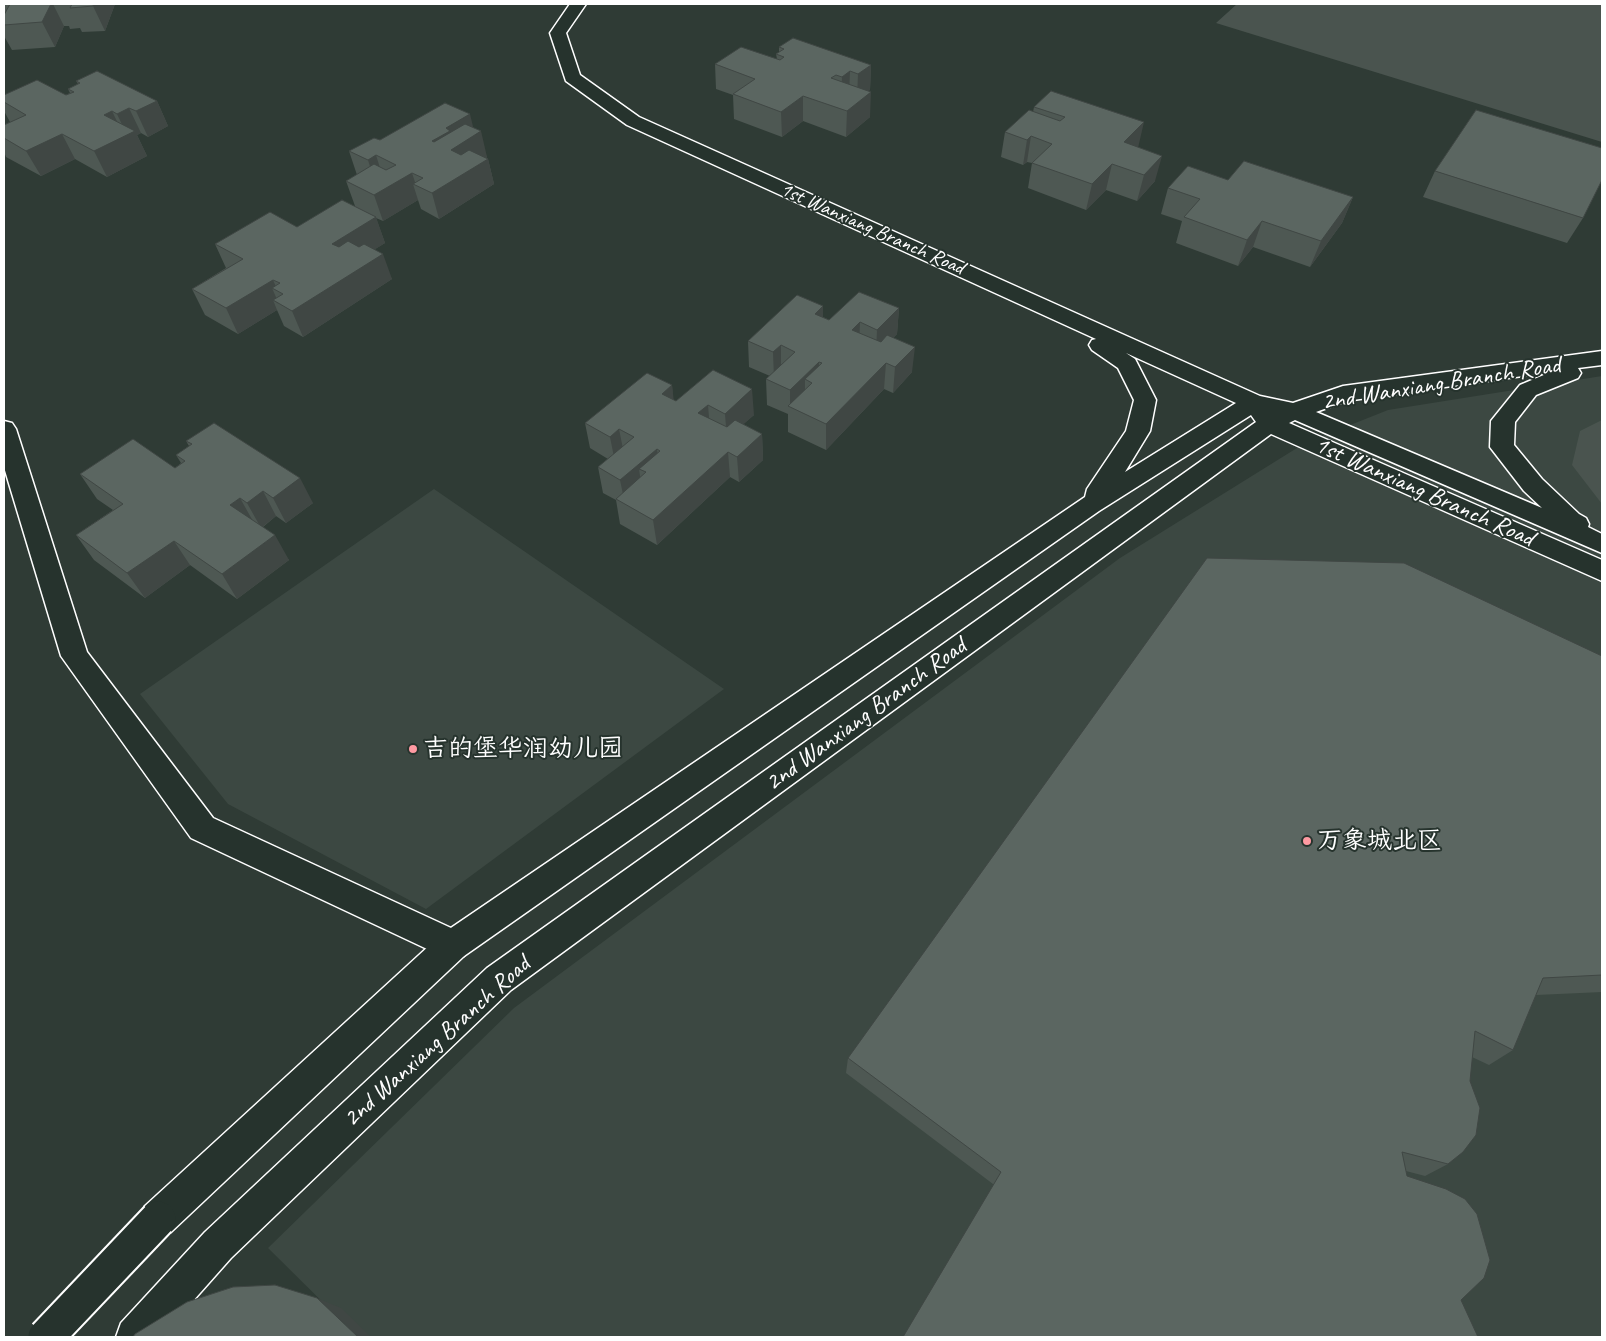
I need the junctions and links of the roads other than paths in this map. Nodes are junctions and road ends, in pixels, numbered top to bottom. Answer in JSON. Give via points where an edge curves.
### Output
{"nodes":[{"id":1,"x":578,"y":4,"type":"edge"},
{"id":2,"x":1049,"y":310,"type":"junction"},
{"id":3,"x":1602,"y":359,"type":"edge"},
{"id":4,"x":1272,"y":412,"type":"junction"},
{"id":5,"x":4,"y":429,"type":"edge"},
{"id":6,"x":1090,"y":505,"type":"junction"},
{"id":7,"x":1602,"y":538,"type":"edge"},
{"id":8,"x":1602,"y":544,"type":"edge"},
{"id":9,"x":1602,"y":571,"type":"edge"},
{"id":10,"x":453,"y":945,"type":"junction"},
{"id":11,"x":46,"y":1337,"type":"edge"},
{"id":12,"x":135,"y":1337,"type":"edge"}],
"edges":[{"from":1,"to":2,"type":"street","name":"1st Wanxiang Branch Road","via":[[558,33],[572,77],[633,121]]},
{"from":2,"to":4,"type":"street","name":"1st Wanxiang Branch Road"},
{"from":2,"to":6,"type":"street","via":[[1127,364],[1145,400],[1132,443]]},
{"from":3,"to":4,"type":"street","name":"2nd Wanxiang Branch Road","via":[[1343,394]]},
{"from":3,"to":7,"type":"street","via":[[1528,390],[1502,421],[1502,447],[1533,486],[1570,520]]},
{"from":4,"to":6,"type":"street","name":"2nd Wanxiang Branch Road"},
{"from":4,"to":8,"type":"street","name":"1st Wanxiang Branch Road"},
{"from":4,"to":9,"type":"street","name":"1st Wanxiang Branch Road"},
{"from":4,"to":12,"type":"street","name":"2nd Wanxiang Branch Road","via":[[499,980],[218,1245]]},
{"from":5,"to":10,"type":"street","via":[[75,656],[202,828]]},
{"from":6,"to":10,"type":"street","name":"2nd Wanxiang Branch Road"},
{"from":10,"to":11,"type":"street","name":"2nd Wanxiang Branch Road","bridge":true,"via":[[158,1220]]}]}
